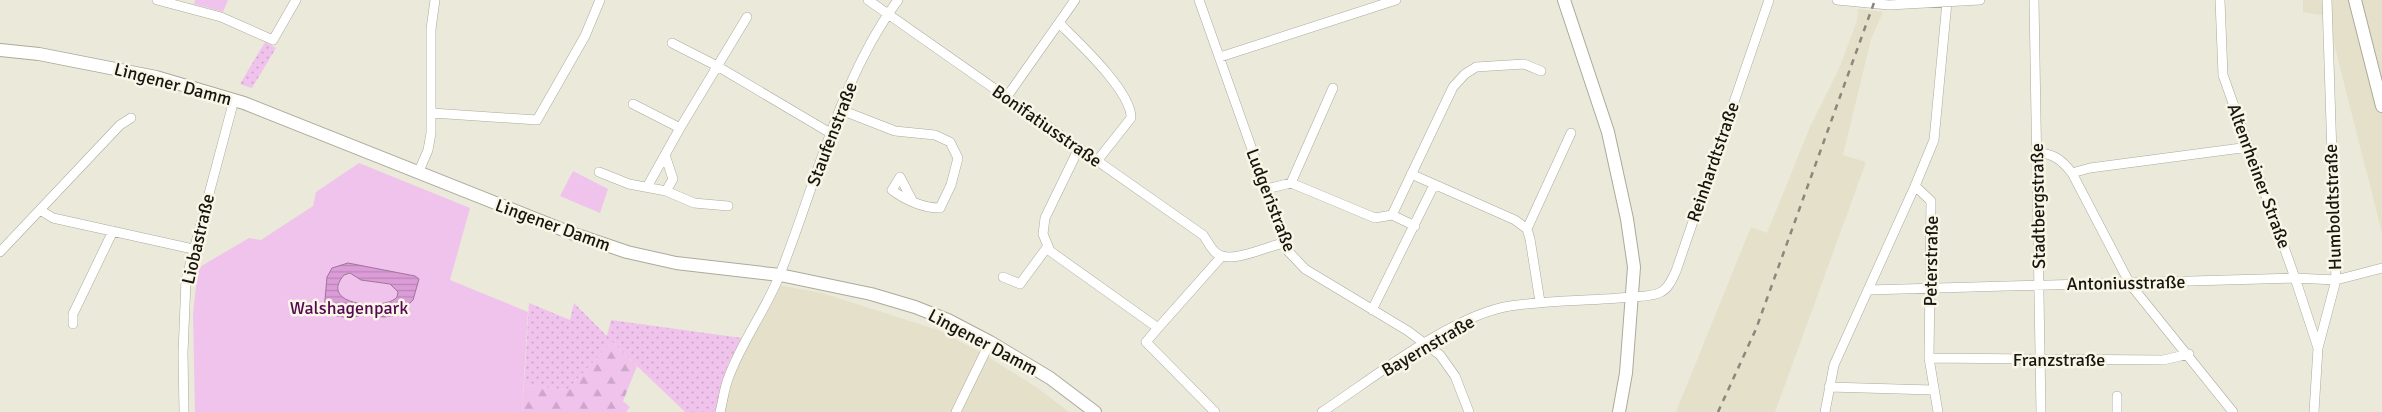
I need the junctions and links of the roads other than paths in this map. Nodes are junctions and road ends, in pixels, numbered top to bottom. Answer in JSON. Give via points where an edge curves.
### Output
{"nodes":[{"id":1,"x":157,"y":0,"type":"edge"},
{"id":2,"x":296,"y":0,"type":"edge"},
{"id":3,"x":435,"y":0,"type":"edge"},
{"id":4,"x":600,"y":0,"type":"edge"},
{"id":5,"x":868,"y":0,"type":"edge"},
{"id":6,"x":898,"y":0,"type":"edge"},
{"id":7,"x":1075,"y":0,"type":"edge"},
{"id":8,"x":1200,"y":0,"type":"edge"},
{"id":9,"x":1396,"y":0,"type":"edge"},
{"id":10,"x":1564,"y":0,"type":"edge"},
{"id":11,"x":1769,"y":0,"type":"edge"},
{"id":12,"x":1837,"y":0,"type":"edge"},
{"id":13,"x":1980,"y":0,"type":"edge"},
{"id":14,"x":2034,"y":0,"type":"edge"},
{"id":15,"x":2220,"y":0,"type":"edge"},
{"id":16,"x":2327,"y":0,"type":"edge"},
{"id":17,"x":2355,"y":0,"type":"edge"},
{"id":18,"x":1946,"y":2,"type":"junction"},
{"id":19,"x":887,"y":15,"type":"junction"},
{"id":20,"x":747,"y":17,"type":"dead end"},
{"id":21,"x":1060,"y":24,"type":"junction"},
{"id":22,"x":672,"y":43,"type":"dead end"},
{"id":23,"x":0,"y":50,"type":"edge"},
{"id":24,"x":1220,"y":57,"type":"junction"},
{"id":25,"x":717,"y":66,"type":"junction"},
{"id":26,"x":1541,"y":71,"type":"dead end"},
{"id":27,"x":1333,"y":88,"type":"dead end"},
{"id":28,"x":1006,"y":98,"type":"junction"},
{"id":29,"x":234,"y":100,"type":"junction"},
{"id":30,"x":634,"y":104,"type":"dead end"},
{"id":31,"x":2382,"y":106,"type":"edge"},
{"id":32,"x":841,"y":110,"type":"junction"},
{"id":33,"x":432,"y":113,"type":"junction"},
{"id":34,"x":130,"y":118,"type":"dead end"},
{"id":35,"x":680,"y":128,"type":"junction"},
{"id":36,"x":1571,"y":133,"type":"dead end"},
{"id":37,"x":832,"y":134,"type":"junction"},
{"id":38,"x":2249,"y":147,"type":"junction"},
{"id":39,"x":1079,"y":148,"type":"junction"},
{"id":40,"x":2037,"y":153,"type":"junction"},
{"id":41,"x":665,"y":156,"type":"junction"},
{"id":42,"x":1097,"y":161,"type":"junction"},
{"id":43,"x":419,"y":171,"type":"junction"},
{"id":44,"x":599,"y":172,"type":"dead end"},
{"id":45,"x":2072,"y":173,"type":"junction"},
{"id":46,"x":1411,"y":174,"type":"junction"},
{"id":47,"x":1291,"y":183,"type":"junction"},
{"id":48,"x":1434,"y":185,"type":"junction"},
{"id":49,"x":1915,"y":186,"type":"junction"},
{"id":50,"x":647,"y":188,"type":"junction"},
{"id":51,"x":1266,"y":189,"type":"junction"},
{"id":52,"x":666,"y":191,"type":"junction"},
{"id":53,"x":913,"y":202,"type":"dead end"},
{"id":54,"x":728,"y":206,"type":"dead end"},
{"id":55,"x":40,"y":210,"type":"junction"},
{"id":56,"x":1392,"y":215,"type":"junction"},
{"id":57,"x":1414,"y":226,"type":"junction"},
{"id":58,"x":1527,"y":229,"type":"junction"},
{"id":59,"x":113,"y":231,"type":"junction"},
{"id":60,"x":1284,"y":243,"type":"junction"},
{"id":61,"x":1048,"y":246,"type":"junction"},
{"id":62,"x":193,"y":250,"type":"junction"},
{"id":63,"x":0,"y":252,"type":"edge"},
{"id":64,"x":1222,"y":256,"type":"junction"},
{"id":65,"x":2382,"y":268,"type":"edge"},
{"id":66,"x":780,"y":274,"type":"junction"},
{"id":67,"x":1003,"y":277,"type":"dead end"},
{"id":68,"x":2295,"y":278,"type":"junction"},
{"id":69,"x":2336,"y":280,"type":"junction"},
{"id":70,"x":2040,"y":284,"type":"junction"},
{"id":71,"x":2130,"y":284,"type":"junction"},
{"id":72,"x":1931,"y":288,"type":"junction"},
{"id":73,"x":1868,"y":290,"type":"junction"},
{"id":74,"x":1633,"y":296,"type":"junction"},
{"id":75,"x":1540,"y":302,"type":"junction"},
{"id":76,"x":1372,"y":310,"type":"junction"},
{"id":77,"x":73,"y":324,"type":"dead end"},
{"id":78,"x":1158,"y":328,"type":"junction"},
{"id":79,"x":990,"y":342,"type":"junction"},
{"id":80,"x":1426,"y":343,"type":"junction"},
{"id":81,"x":2318,"y":348,"type":"junction"},
{"id":82,"x":2189,"y":354,"type":"junction"},
{"id":83,"x":1929,"y":358,"type":"junction"},
{"id":84,"x":2041,"y":360,"type":"junction"},
{"id":85,"x":1829,"y":387,"type":"junction"},
{"id":86,"x":1933,"y":390,"type":"junction"},
{"id":87,"x":2117,"y":396,"type":"dead end"},
{"id":88,"x":184,"y":412,"type":"edge"},
{"id":89,"x":720,"y":412,"type":"edge"},
{"id":90,"x":956,"y":412,"type":"edge"},
{"id":91,"x":1094,"y":412,"type":"edge"},
{"id":92,"x":1215,"y":412,"type":"edge"},
{"id":93,"x":1322,"y":412,"type":"edge"},
{"id":94,"x":1469,"y":412,"type":"edge"},
{"id":95,"x":1619,"y":412,"type":"edge"},
{"id":96,"x":1825,"y":412,"type":"edge"},
{"id":97,"x":1938,"y":412,"type":"edge"},
{"id":98,"x":2041,"y":412,"type":"edge"},
{"id":99,"x":2117,"y":412,"type":"edge"},
{"id":100,"x":2233,"y":412,"type":"edge"},
{"id":101,"x":2314,"y":412,"type":"edge"}],
"edges":[{"from":1,"to":2,"type":"street","via":[[221,16],[273,40]]},
{"from":3,"to":33,"type":"street","via":[[431,29]]},
{"from":4,"to":33,"type":"street","via":[[585,36],[537,120]]},
{"from":5,"to":19,"type":"street","name":"Bonifatiusstraße"},
{"from":6,"to":19,"type":"street","name":"Staufenstraße"},
{"from":7,"to":21,"type":"street"},
{"from":8,"to":24,"type":"street","name":"Ludgeristraße"},
{"from":9,"to":24,"type":"street"},
{"from":10,"to":74,"type":"main road","via":[[1608,132],[1618,174],[1634,267]]},
{"from":11,"to":74,"type":"street","name":"Reinhardtstraße","via":[[1673,279],[1662,292]]},
{"from":12,"to":18,"type":"street","via":[[1890,5]]},
{"from":13,"to":18,"type":"street"},
{"from":14,"to":40,"type":"street","name":"Stadtbergstraße"},
{"from":15,"to":38,"type":"street","name":"Altenrheiner Straße","via":[[2223,75]]},
{"from":16,"to":69,"type":"street","name":"Humboldtstraße"},
{"from":17,"to":31,"type":"main road"},
{"from":18,"to":49,"type":"street","via":[[1934,140]]},
{"from":19,"to":28,"type":"street","name":"Bonifatiusstraße"},
{"from":19,"to":32,"type":"street","name":"Staufenstraße","via":[[857,68]]},
{"from":20,"to":25,"type":"street"},
{"from":21,"to":28,"type":"street"},
{"from":21,"to":42,"type":"street","via":[[1102,68],[1132,109],[1131,118]]},
{"from":22,"to":25,"type":"street"},
{"from":23,"to":29,"type":"main road","name":"Lingener Damm","via":[[40,54],[156,77]]},
{"from":24,"to":51,"type":"street","name":"Ludgeristraße"},
{"from":25,"to":35,"type":"street"},
{"from":25,"to":37,"type":"street"},
{"from":26,"to":46,"type":"street","via":[[1524,64],[1476,67],[1465,74],[1453,87]]},
{"from":27,"to":47,"type":"street"},
{"from":28,"to":39,"type":"street","name":"Bonifatiusstraße"},
{"from":29,"to":43,"type":"main road","name":"Lingener Damm"},
{"from":29,"to":62,"type":"street","name":"Liobastraße"},
{"from":30,"to":35,"type":"street"},
{"from":32,"to":37,"type":"street","name":"Staufenstraße"},
{"from":32,"to":53,"type":"street","via":[[895,131],[935,135],[950,142],[958,158],[940,208],[928,208]]},
{"from":33,"to":43,"type":"street","via":[[428,150]]},
{"from":34,"to":55,"type":"street"},
{"from":35,"to":41,"type":"street"},
{"from":36,"to":58,"type":"street"},
{"from":37,"to":66,"type":"street","name":"Staufenstraße"},
{"from":38,"to":45,"type":"street"},
{"from":38,"to":68,"type":"street","name":"Altenrheiner Straße"},
{"from":39,"to":42,"type":"street","name":"Bonifatiusstraße"},
{"from":39,"to":61,"type":"street","via":[[1045,218],[1043,234]]},
{"from":40,"to":45,"type":"street","via":[[2056,157]]},
{"from":40,"to":70,"type":"street","name":"Stadtbergstraße"},
{"from":41,"to":50,"type":"street"},
{"from":41,"to":52,"type":"street","via":[[672,179]]},
{"from":42,"to":64,"type":"street","name":"Bonifatiusstraße","via":[[1203,235],[1215,252]]},
{"from":43,"to":66,"type":"main road","name":"Lingener Damm","via":[[571,233],[627,252],[676,263]]},
{"from":44,"to":50,"type":"street"},
{"from":45,"to":71,"type":"street"},
{"from":46,"to":48,"type":"street"},
{"from":46,"to":56,"type":"street"},
{"from":47,"to":51,"type":"street"},
{"from":47,"to":56,"type":"street","via":[[1376,218]]},
{"from":48,"to":57,"type":"street"},
{"from":48,"to":58,"type":"street","via":[[1516,220]]},
{"from":49,"to":72,"type":"street","name":"Peterstraße","via":[[1931,201]]},
{"from":49,"to":73,"type":"street"},
{"from":50,"to":52,"type":"street"},
{"from":51,"to":60,"type":"street","name":"Ludgeristraße"},
{"from":52,"to":54,"type":"street","via":[[694,203]]},
{"from":55,"to":59,"type":"street","via":[[53,218]]},
{"from":55,"to":63,"type":"street"},
{"from":56,"to":57,"type":"street"},
{"from":57,"to":76,"type":"street"},
{"from":58,"to":75,"type":"street"},
{"from":59,"to":62,"type":"street"},
{"from":59,"to":77,"type":"street","via":[[73,314]]},
{"from":60,"to":64,"type":"street","via":[[1232,258]]},
{"from":60,"to":76,"type":"street","name":"Ludgeristraße","via":[[1305,269]]},
{"from":61,"to":67,"type":"street","via":[[1020,284]]},
{"from":61,"to":78,"type":"street","via":[[1064,262]]},
{"from":62,"to":88,"type":"street","name":"Liobastraße","via":[[186,280]]},
{"from":64,"to":78,"type":"street"},
{"from":65,"to":69,"type":"street","name":"Antoniusstraße"},
{"from":66,"to":79,"type":"main road","name":"Lingener Damm","via":[[915,307]]},
{"from":66,"to":89,"type":"street","name":"Staufenstraße","via":[[728,379]]},
{"from":68,"to":69,"type":"street","name":"Antoniusstraße"},
{"from":68,"to":71,"type":"street","name":"Antoniusstraße"},
{"from":68,"to":81,"type":"street","name":"Altenrheiner Straße"},
{"from":69,"to":81,"type":"street","name":"Humboldtstraße"},
{"from":70,"to":71,"type":"street","name":"Antoniusstraße"},
{"from":70,"to":72,"type":"street","name":"Antoniusstraße"},
{"from":70,"to":84,"type":"street","name":"Stadtbergstraße"},
{"from":71,"to":82,"type":"street"},
{"from":72,"to":73,"type":"street","name":"Antoniusstraße"},
{"from":72,"to":83,"type":"street","name":"Peterstraße"},
{"from":73,"to":85,"type":"street","via":[[1834,366]]},
{"from":74,"to":75,"type":"street","name":"Bayernstraße"},
{"from":74,"to":95,"type":"main road"},
{"from":75,"to":80,"type":"street","name":"Bayernstraße","via":[[1506,307],[1469,319]]},
{"from":76,"to":80,"type":"street","name":"Ludgeristraße"},
{"from":78,"to":92,"type":"street","via":[[1146,342]]},
{"from":79,"to":90,"type":"street"},
{"from":79,"to":91,"type":"main road","name":"Lingener Damm","via":[[1050,378]]},
{"from":80,"to":93,"type":"street","name":"Bayernstraße"},
{"from":80,"to":94,"type":"street","name":"Ludgeristraße","via":[[1455,376]]},
{"from":81,"to":101,"type":"street","name":"Humboldtstraße"},
{"from":82,"to":84,"type":"street","name":"Franzstraße","via":[[2163,360]]},
{"from":82,"to":100,"type":"street"},
{"from":83,"to":84,"type":"street","name":"Franzstraße"},
{"from":83,"to":86,"type":"street","name":"Peterstraße"},
{"from":84,"to":98,"type":"street","name":"Stadtbergstraße"},
{"from":85,"to":86,"type":"street"},
{"from":85,"to":96,"type":"street"},
{"from":86,"to":97,"type":"street","name":"Peterstraße"},
{"from":87,"to":99,"type":"street"}]}
